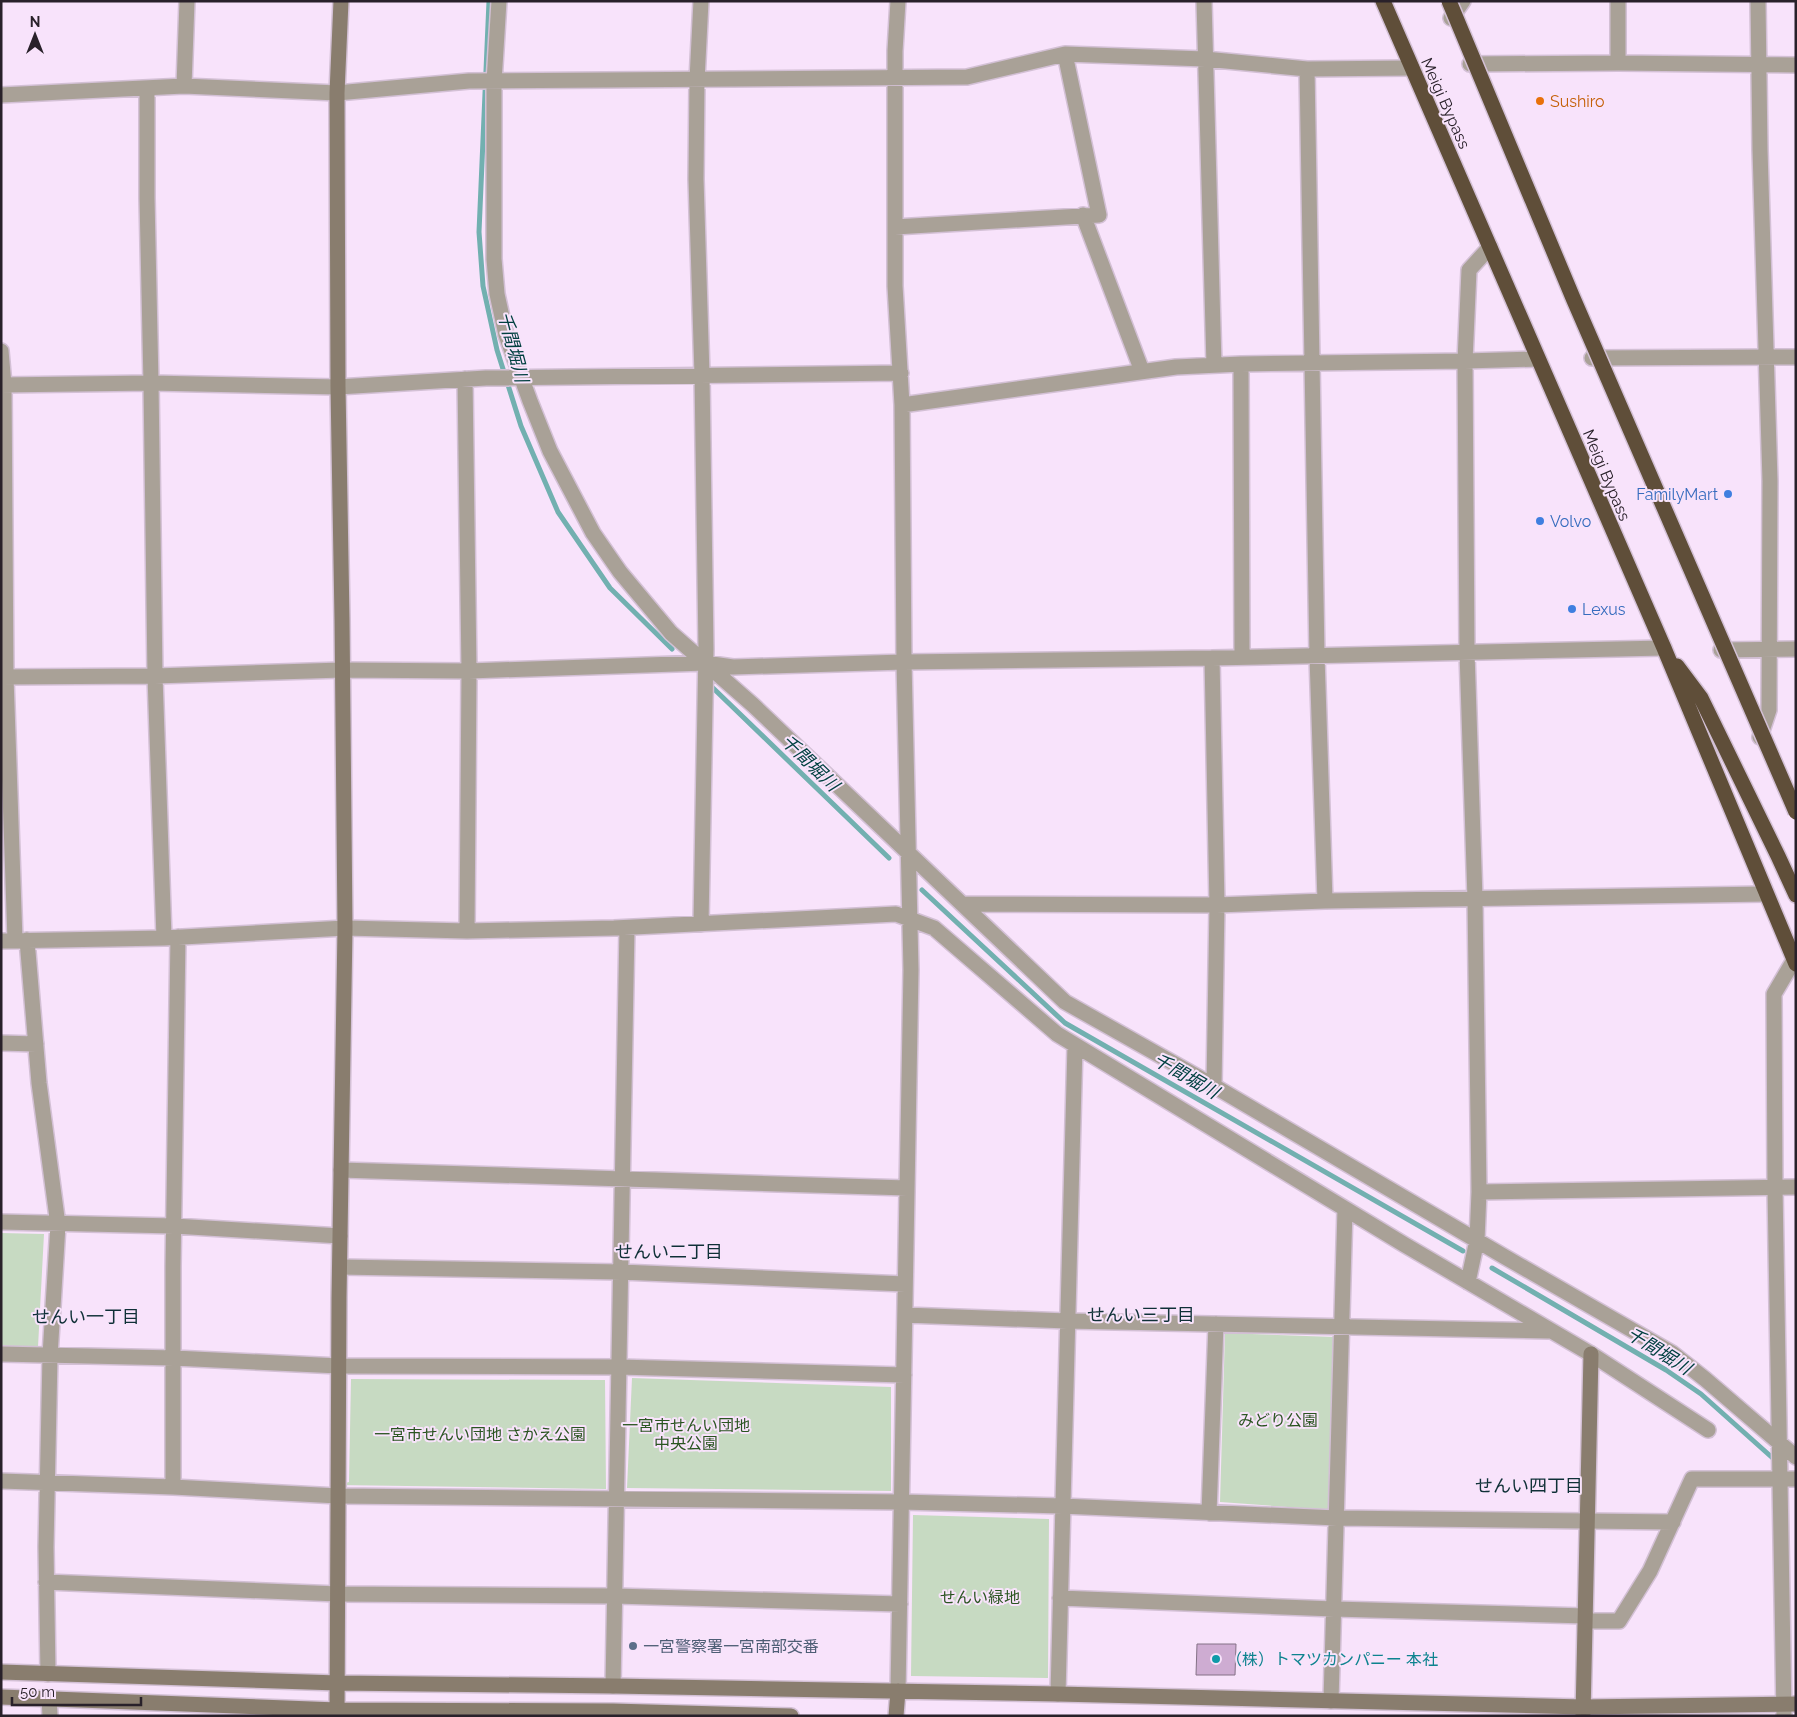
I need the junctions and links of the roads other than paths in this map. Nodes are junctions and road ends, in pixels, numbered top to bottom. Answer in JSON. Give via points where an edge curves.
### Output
{"nodes":[{"id":1,"x":187,"y":1,"type":"edge"},
{"id":2,"x":341,"y":1,"type":"edge"},
{"id":3,"x":499,"y":1,"type":"edge"},
{"id":4,"x":701,"y":1,"type":"edge"},
{"id":5,"x":898,"y":1,"type":"edge"},
{"id":6,"x":1204,"y":1,"type":"edge"},
{"id":7,"x":1383,"y":1,"type":"edge"},
{"id":8,"x":1443,"y":1,"type":"edge"},
{"id":9,"x":1448,"y":1,"type":"edge"},
{"id":10,"x":1463,"y":1,"type":"edge"},
{"id":11,"x":1618,"y":1,"type":"edge"},
{"id":12,"x":1758,"y":1,"type":"edge"},
{"id":13,"x":1451,"y":18,"type":"junction"},
{"id":14,"x":1065,"y":54,"type":"junction"},
{"id":15,"x":1205,"y":59,"type":"junction"},
{"id":16,"x":1618,"y":63,"type":"junction"},
{"id":17,"x":1470,"y":64,"type":"junction"},
{"id":18,"x":1796,"y":65,"type":"edge"},
{"id":19,"x":1759,"y":66,"type":"junction"},
{"id":20,"x":1412,"y":68,"type":"junction"},
{"id":21,"x":1307,"y":70,"type":"junction"},
{"id":22,"x":895,"y":79,"type":"junction"},
{"id":23,"x":697,"y":80,"type":"junction"},
{"id":24,"x":492,"y":82,"type":"junction"},
{"id":25,"x":184,"y":86,"type":"junction"},
{"id":26,"x":147,"y":89,"type":"junction"},
{"id":27,"x":337,"y":92,"type":"junction"},
{"id":28,"x":1,"y":95,"type":"edge"},
{"id":29,"x":1083,"y":216,"type":"junction"},
{"id":30,"x":895,"y":227,"type":"junction"},
{"id":31,"x":1490,"y":246,"type":"junction"},
{"id":32,"x":1,"y":351,"type":"edge"},
{"id":33,"x":1796,"y":357,"type":"edge"},
{"id":34,"x":1592,"y":358,"type":"junction"},
{"id":35,"x":1766,"y":358,"type":"junction"},
{"id":36,"x":1538,"y":359,"type":"junction"},
{"id":37,"x":1465,"y":361,"type":"junction"},
{"id":38,"x":1312,"y":363,"type":"junction"},
{"id":39,"x":1241,"y":364,"type":"junction"},
{"id":40,"x":1214,"y":365,"type":"junction"},
{"id":41,"x":1142,"y":371,"type":"junction"},
{"id":42,"x":901,"y":373,"type":"junction"},
{"id":43,"x":702,"y":376,"type":"junction"},
{"id":44,"x":518,"y":378,"type":"junction"},
{"id":45,"x":465,"y":379,"type":"junction"},
{"id":46,"x":151,"y":382,"type":"junction"},
{"id":47,"x":2,"y":385,"type":"edge"},
{"id":48,"x":338,"y":387,"type":"junction"},
{"id":49,"x":902,"y":405,"type":"junction"},
{"id":50,"x":1664,"y":648,"type":"junction"},
{"id":51,"x":1796,"y":649,"type":"edge"},
{"id":52,"x":1721,"y":650,"type":"junction"},
{"id":53,"x":1768,"y":650,"type":"junction"},
{"id":54,"x":1467,"y":652,"type":"junction"},
{"id":55,"x":1318,"y":656,"type":"junction"},
{"id":56,"x":1212,"y":658,"type":"junction"},
{"id":57,"x":1242,"y":658,"type":"junction"},
{"id":58,"x":904,"y":662,"type":"junction"},
{"id":59,"x":705,"y":663,"type":"junction"},
{"id":60,"x":342,"y":670,"type":"junction"},
{"id":61,"x":469,"y":671,"type":"junction"},
{"id":62,"x":155,"y":676,"type":"junction"},
{"id":63,"x":3,"y":677,"type":"edge"},
{"id":64,"x":1760,"y":737,"type":"junction"},
{"id":65,"x":1796,"y":812,"type":"edge"},
{"id":66,"x":1796,"y":822,"type":"edge"},
{"id":67,"x":907,"y":852,"type":"junction"},
{"id":68,"x":1766,"y":894,"type":"junction"},
{"id":69,"x":1796,"y":895,"type":"edge"},
{"id":70,"x":1475,"y":899,"type":"junction"},
{"id":71,"x":1325,"y":901,"type":"junction"},
{"id":72,"x":962,"y":904,"type":"junction"},
{"id":73,"x":1217,"y":905,"type":"junction"},
{"id":74,"x":910,"y":919,"type":"junction"},
{"id":75,"x":701,"y":924,"type":"junction"},
{"id":76,"x":345,"y":928,"type":"junction"},
{"id":77,"x":627,"y":928,"type":"junction"},
{"id":78,"x":467,"y":931,"type":"junction"},
{"id":79,"x":171,"y":937,"type":"junction"},
{"id":80,"x":14,"y":940,"type":"edge"},
{"id":81,"x":1795,"y":962,"type":"edge"},
{"id":82,"x":1,"y":1043,"type":"edge"},
{"id":83,"x":36,"y":1044,"type":"junction"},
{"id":84,"x":1075,"y":1045,"type":"junction"},
{"id":85,"x":1214,"y":1086,"type":"junction"},
{"id":86,"x":341,"y":1170,"type":"junction"},
{"id":87,"x":623,"y":1179,"type":"junction"},
{"id":88,"x":1796,"y":1187,"type":"edge"},
{"id":89,"x":907,"y":1188,"type":"junction"},
{"id":90,"x":1775,"y":1188,"type":"junction"},
{"id":91,"x":1479,"y":1192,"type":"junction"},
{"id":92,"x":1345,"y":1209,"type":"junction"},
{"id":93,"x":1,"y":1222,"type":"edge"},
{"id":94,"x":58,"y":1225,"type":"junction"},
{"id":95,"x":174,"y":1226,"type":"junction"},
{"id":96,"x":340,"y":1236,"type":"junction"},
{"id":97,"x":1477,"y":1240,"type":"junction"},
{"id":98,"x":340,"y":1267,"type":"junction"},
{"id":99,"x":621,"y":1272,"type":"junction"},
{"id":100,"x":1468,"y":1282,"type":"junction"},
{"id":101,"x":905,"y":1284,"type":"junction"},
{"id":102,"x":905,"y":1315,"type":"junction"},
{"id":103,"x":1067,"y":1321,"type":"junction"},
{"id":104,"x":1216,"y":1324,"type":"junction"},
{"id":105,"x":1343,"y":1327,"type":"junction"},
{"id":106,"x":1551,"y":1331,"type":"junction"},
{"id":107,"x":1,"y":1354,"type":"edge"},
{"id":108,"x":1591,"y":1354,"type":"junction"},
{"id":109,"x":50,"y":1356,"type":"junction"},
{"id":110,"x":174,"y":1358,"type":"junction"},
{"id":111,"x":339,"y":1366,"type":"junction"},
{"id":112,"x":619,"y":1367,"type":"junction"},
{"id":113,"x":904,"y":1375,"type":"junction"},
{"id":114,"x":1708,"y":1430,"type":"dead end"},
{"id":115,"x":1779,"y":1447,"type":"junction"},
{"id":116,"x":1796,"y":1457,"type":"edge"},
{"id":117,"x":1785,"y":1478,"type":"edge"},
{"id":118,"x":1,"y":1481,"type":"edge"},
{"id":119,"x":47,"y":1483,"type":"junction"},
{"id":120,"x":173,"y":1486,"type":"junction"},
{"id":121,"x":338,"y":1496,"type":"junction"},
{"id":122,"x":617,"y":1500,"type":"junction"},
{"id":123,"x":901,"y":1502,"type":"junction"},
{"id":124,"x":1062,"y":1506,"type":"junction"},
{"id":125,"x":1209,"y":1513,"type":"junction"},
{"id":126,"x":1337,"y":1518,"type":"junction"},
{"id":127,"x":1588,"y":1521,"type":"junction"},
{"id":128,"x":1673,"y":1522,"type":"junction"},
{"id":129,"x":46,"y":1582,"type":"junction"},
{"id":130,"x":338,"y":1594,"type":"junction"},
{"id":131,"x":615,"y":1596,"type":"junction"},
{"id":132,"x":1060,"y":1598,"type":"junction"},
{"id":133,"x":900,"y":1604,"type":"junction"},
{"id":134,"x":1334,"y":1610,"type":"junction"},
{"id":135,"x":1586,"y":1618,"type":"junction"},
{"id":136,"x":1,"y":1672,"type":"edge"},
{"id":137,"x":48,"y":1674,"type":"junction"},
{"id":138,"x":338,"y":1683,"type":"junction"},
{"id":139,"x":614,"y":1686,"type":"junction"},
{"id":140,"x":898,"y":1691,"type":"junction"},
{"id":141,"x":1058,"y":1694,"type":"junction"},
{"id":142,"x":1,"y":1697,"type":"edge"},
{"id":143,"x":50,"y":1698,"type":"junction"},
{"id":144,"x":1331,"y":1701,"type":"junction"},
{"id":145,"x":1788,"y":1708,"type":"edge"},
{"id":146,"x":1583,"y":1711,"type":"edge"},
{"id":147,"x":337,"y":1713,"type":"edge"},
{"id":148,"x":613,"y":1713,"type":"edge"},
{"id":149,"x":50,"y":1716,"type":"edge"},
{"id":150,"x":791,"y":1716,"type":"edge"},
{"id":151,"x":896,"y":1716,"type":"edge"}],
"edges":[{"from":1,"to":25,"type":"street"},
{"from":2,"to":27,"type":"street"},
{"from":3,"to":24,"type":"street"},
{"from":4,"to":23,"type":"street"},
{"from":5,"to":22,"type":"street"},
{"from":6,"to":15,"type":"street"},
{"from":7,"to":20,"type":"highway","name":"Meigi Bypass"},
{"from":8,"to":13,"type":"highway","name":"Meigi Bypass"},
{"from":9,"to":65,"type":"highway","bridge":true,"via":[[1572,298]]},
{"from":10,"to":13,"type":"street"},
{"from":11,"to":16,"type":"street"},
{"from":12,"to":19,"type":"street"},
{"from":13,"to":17,"type":"highway","name":"Meigi Bypass"},
{"from":14,"to":15,"type":"street"},
{"from":14,"to":22,"type":"street","via":[[967,77]]},
{"from":14,"to":29,"type":"street","via":[[1099,215]]},
{"from":15,"to":21,"type":"street"},
{"from":15,"to":40,"type":"street"},
{"from":16,"to":17,"type":"street"},
{"from":16,"to":19,"type":"street"},
{"from":17,"to":34,"type":"highway","name":"Meigi Bypass"},
{"from":18,"to":19,"type":"street"},
{"from":19,"to":35,"type":"street"},
{"from":20,"to":21,"type":"street"},
{"from":20,"to":31,"type":"highway","name":"Meigi Bypass"},
{"from":21,"to":38,"type":"street"},
{"from":22,"to":23,"type":"street"},
{"from":22,"to":30,"type":"street"},
{"from":23,"to":24,"type":"street"},
{"from":23,"to":43,"type":"street","via":[[696,179]]},
{"from":24,"to":27,"type":"street"},
{"from":24,"to":44,"type":"street","via":[[497,294]]},
{"from":25,"to":26,"type":"street"},
{"from":25,"to":27,"type":"street"},
{"from":26,"to":28,"type":"street"},
{"from":26,"to":46,"type":"street"},
{"from":27,"to":48,"type":"street"},
{"from":29,"to":30,"type":"street"},
{"from":29,"to":41,"type":"street"},
{"from":30,"to":42,"type":"street"},
{"from":31,"to":36,"type":"highway","name":"Meigi Bypass"},
{"from":31,"to":37,"type":"street","via":[[1469,270]]},
{"from":32,"to":47,"type":"street"},
{"from":33,"to":35,"type":"street"},
{"from":34,"to":35,"type":"street"},
{"from":34,"to":52,"type":"highway","name":"Meigi Bypass"},
{"from":35,"to":53,"type":"street","via":[[1770,481]]},
{"from":36,"to":37,"type":"street"},
{"from":36,"to":50,"type":"highway","name":"Meigi Bypass"},
{"from":37,"to":38,"type":"street"},
{"from":37,"to":54,"type":"street"},
{"from":38,"to":39,"type":"street"},
{"from":38,"to":55,"type":"street"},
{"from":39,"to":40,"type":"street"},
{"from":39,"to":57,"type":"street"},
{"from":40,"to":41,"type":"street"},
{"from":41,"to":49,"type":"street"},
{"from":42,"to":43,"type":"street"},
{"from":42,"to":49,"type":"street"},
{"from":43,"to":44,"type":"street"},
{"from":43,"to":59,"type":"street"},
{"from":44,"to":45,"type":"street"},
{"from":44,"to":59,"type":"street","via":[[550,451],[593,532],[620,572],[671,633]]},
{"from":45,"to":48,"type":"street"},
{"from":45,"to":61,"type":"street"},
{"from":46,"to":47,"type":"street"},
{"from":46,"to":48,"type":"street"},
{"from":46,"to":62,"type":"street"},
{"from":47,"to":63,"type":"street"},
{"from":48,"to":60,"type":"street"},
{"from":49,"to":58,"type":"street"},
{"from":50,"to":54,"type":"street"},
{"from":50,"to":68,"type":"highway","name":"Meigi Bypass"},
{"from":50,"to":69,"type":"highway","via":[[1701,698]]},
{"from":51,"to":53,"type":"street"},
{"from":52,"to":53,"type":"street"},
{"from":52,"to":64,"type":"highway","name":"Meigi Bypass"},
{"from":53,"to":64,"type":"street","via":[[1770,710]]},
{"from":54,"to":55,"type":"street"},
{"from":54,"to":70,"type":"street"},
{"from":55,"to":57,"type":"street"},
{"from":55,"to":71,"type":"street"},
{"from":56,"to":57,"type":"street"},
{"from":56,"to":58,"type":"street"},
{"from":56,"to":73,"type":"street"},
{"from":58,"to":59,"type":"street","via":[[733,667]]},
{"from":58,"to":67,"type":"street"},
{"from":59,"to":61,"type":"street"},
{"from":59,"to":67,"type":"street","via":[[754,705]]},
{"from":59,"to":75,"type":"street"},
{"from":60,"to":61,"type":"street"},
{"from":60,"to":62,"type":"street"},
{"from":60,"to":76,"type":"street"},
{"from":61,"to":78,"type":"street"},
{"from":62,"to":63,"type":"street"},
{"from":62,"to":79,"type":"street"},
{"from":63,"to":80,"type":"street"},
{"from":64,"to":66,"type":"highway","name":"Meigi Bypass"},
{"from":67,"to":72,"type":"street"},
{"from":67,"to":74,"type":"street"},
{"from":68,"to":70,"type":"street"},
{"from":68,"to":81,"type":"highway","name":"Meigi Bypass"},
{"from":70,"to":71,"type":"street"},
{"from":70,"to":91,"type":"street"},
{"from":71,"to":73,"type":"street"},
{"from":72,"to":73,"type":"street"},
{"from":72,"to":85,"type":"street","via":[[1065,1002]]},
{"from":73,"to":85,"type":"street"},
{"from":74,"to":75,"type":"street","via":[[896,914]]},
{"from":74,"to":84,"type":"street","via":[[934,928],[1057,1034]]},
{"from":74,"to":89,"type":"street","via":[[912,970]]},
{"from":75,"to":77,"type":"street"},
{"from":76,"to":78,"type":"street"},
{"from":76,"to":79,"type":"street"},
{"from":76,"to":86,"type":"street"},
{"from":77,"to":78,"type":"street"},
{"from":77,"to":87,"type":"street"},
{"from":79,"to":80,"type":"street"},
{"from":79,"to":95,"type":"street"},
{"from":80,"to":83,"type":"street"},
{"from":81,"to":90,"type":"street","via":[[1774,994]]},
{"from":82,"to":83,"type":"street"},
{"from":83,"to":94,"type":"street"},
{"from":84,"to":92,"type":"street"},
{"from":84,"to":103,"type":"street"},
{"from":85,"to":97,"type":"street"},
{"from":86,"to":87,"type":"street"},
{"from":86,"to":96,"type":"street"},
{"from":87,"to":89,"type":"street"},
{"from":87,"to":99,"type":"street"},
{"from":88,"to":90,"type":"street"},
{"from":89,"to":101,"type":"street"},
{"from":90,"to":91,"type":"street"},
{"from":90,"to":115,"type":"street"},
{"from":91,"to":97,"type":"street"},
{"from":92,"to":100,"type":"street"},
{"from":92,"to":105,"type":"street"},
{"from":93,"to":94,"type":"street"},
{"from":94,"to":95,"type":"street"},
{"from":94,"to":109,"type":"street"},
{"from":95,"to":96,"type":"street"},
{"from":95,"to":110,"type":"street"},
{"from":96,"to":98,"type":"street"},
{"from":97,"to":100,"type":"street"},
{"from":97,"to":115,"type":"street","via":[[1672,1353]]},
{"from":98,"to":99,"type":"street"},
{"from":98,"to":111,"type":"street"},
{"from":99,"to":101,"type":"street"},
{"from":99,"to":112,"type":"street"},
{"from":100,"to":106,"type":"street"},
{"from":101,"to":102,"type":"street"},
{"from":102,"to":103,"type":"street"},
{"from":102,"to":113,"type":"street"},
{"from":103,"to":104,"type":"street"},
{"from":103,"to":124,"type":"street"},
{"from":104,"to":105,"type":"street"},
{"from":104,"to":125,"type":"street"},
{"from":105,"to":106,"type":"street"},
{"from":105,"to":126,"type":"street"},
{"from":106,"to":108,"type":"street"},
{"from":107,"to":109,"type":"street"},
{"from":108,"to":114,"type":"street"},
{"from":108,"to":127,"type":"street"},
{"from":109,"to":110,"type":"street"},
{"from":109,"to":119,"type":"street"},
{"from":110,"to":111,"type":"street"},
{"from":110,"to":120,"type":"street"},
{"from":111,"to":112,"type":"street"},
{"from":111,"to":121,"type":"street"},
{"from":112,"to":113,"type":"street"},
{"from":112,"to":122,"type":"street"},
{"from":113,"to":123,"type":"street"},
{"from":115,"to":116,"type":"street"},
{"from":115,"to":117,"type":"street"},
{"from":117,"to":128,"type":"street","via":[[1692,1479]]},
{"from":117,"to":145,"type":"street"},
{"from":118,"to":119,"type":"street"},
{"from":119,"to":120,"type":"street"},
{"from":119,"to":129,"type":"street"},
{"from":120,"to":121,"type":"street"},
{"from":121,"to":122,"type":"street"},
{"from":121,"to":130,"type":"street"},
{"from":122,"to":123,"type":"street"},
{"from":122,"to":131,"type":"street"},
{"from":123,"to":124,"type":"street"},
{"from":123,"to":133,"type":"street"},
{"from":124,"to":125,"type":"street"},
{"from":124,"to":132,"type":"street"},
{"from":125,"to":126,"type":"street"},
{"from":126,"to":127,"type":"street"},
{"from":126,"to":134,"type":"street"},
{"from":127,"to":128,"type":"street"},
{"from":127,"to":135,"type":"street"},
{"from":128,"to":135,"type":"street","via":[[1650,1570],[1619,1621]]},
{"from":129,"to":130,"type":"street"},
{"from":129,"to":137,"type":"street"},
{"from":130,"to":131,"type":"street"},
{"from":130,"to":138,"type":"street"},
{"from":131,"to":133,"type":"street"},
{"from":131,"to":139,"type":"street"},
{"from":132,"to":134,"type":"street"},
{"from":132,"to":141,"type":"street"},
{"from":133,"to":140,"type":"street"},
{"from":134,"to":135,"type":"street"},
{"from":134,"to":144,"type":"street"},
{"from":135,"to":146,"type":"street"},
{"from":136,"to":137,"type":"street"},
{"from":137,"to":138,"type":"street"},
{"from":138,"to":139,"type":"street"},
{"from":138,"to":147,"type":"street"},
{"from":139,"to":140,"type":"street"},
{"from":140,"to":141,"type":"street"},
{"from":140,"to":151,"type":"street"},
{"from":141,"to":144,"type":"street"},
{"from":142,"to":143,"type":"street"},
{"from":143,"to":147,"type":"street"},
{"from":143,"to":149,"type":"street"},
{"from":144,"to":146,"type":"street"},
{"from":145,"to":146,"type":"street"},
{"from":147,"to":148,"type":"street"},
{"from":148,"to":150,"type":"street"}]}
